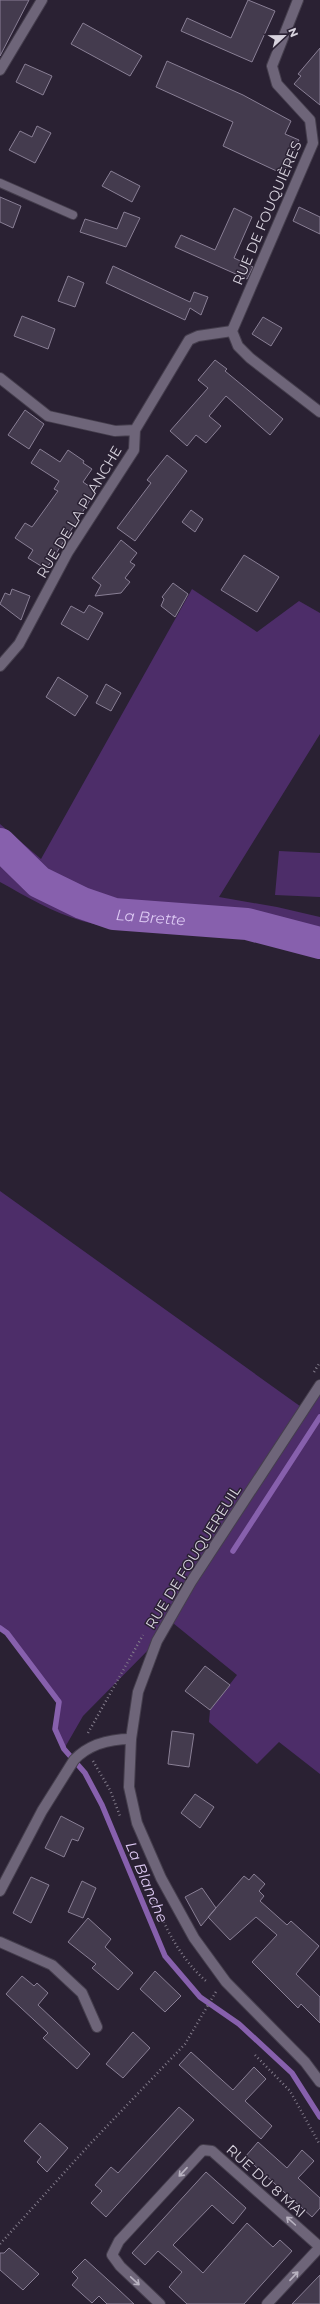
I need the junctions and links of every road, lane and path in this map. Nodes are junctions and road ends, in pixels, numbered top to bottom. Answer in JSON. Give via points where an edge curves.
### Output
{"nodes":[{"id":1,"x":42,"y":0,"type":"edge"},
{"id":2,"x":298,"y":0,"type":"edge"},
{"id":3,"x":0,"y":70,"type":"edge"},
{"id":4,"x":0,"y":183,"type":"edge"},
{"id":5,"x":73,"y":215,"type":"dead end"},
{"id":6,"x":232,"y":331,"type":"junction"},
{"id":7,"x":0,"y":378,"type":"edge"},
{"id":8,"x":320,"y":412,"type":"edge"},
{"id":9,"x":135,"y":430,"type":"junction"},
{"id":10,"x":0,"y":666,"type":"edge"},
{"id":11,"x":320,"y":1384,"type":"edge"},
{"id":12,"x":131,"y":1739,"type":"junction"},
{"id":13,"x":0,"y":1891,"type":"edge"},
{"id":14,"x":0,"y":1942,"type":"edge"},
{"id":15,"x":214,"y":1995,"type":"dead end"},
{"id":16,"x":97,"y":2027,"type":"dead end"},
{"id":17,"x":255,"y":2055,"type":"dead end"},
{"id":18,"x":320,"y":2082,"type":"edge"},
{"id":19,"x":320,"y":2145,"type":"edge"},
{"id":20,"x":0,"y":2244,"type":"edge"},
{"id":21,"x":320,"y":2247,"type":"edge"},
{"id":22,"x":160,"y":2304,"type":"edge"},
{"id":23,"x":267,"y":2304,"type":"edge"}],
"edges":[{"from":1,"to":3,"type":"street"},
{"from":2,"to":6,"type":"street","name":"RUE DE FOUQUIÈRES","via":[[272,66],[277,84],[310,120],[314,143]]},
{"from":4,"to":5,"type":"lane"},
{"from":6,"to":8,"type":"street","via":[[238,346],[250,358]]},
{"from":6,"to":9,"type":"street","via":[[198,336],[189,340]]},
{"from":7,"to":9,"type":"street","via":[[48,416],[115,431]]},
{"from":9,"to":10,"type":"street","name":"RUE DE LA PLANCHE","via":[[134,450],[68,552],[19,644]]},
{"from":11,"to":12,"type":"street","name":"RUE DE FOUQUEREUIL","via":[[191,1582],[156,1641],[138,1692]]},
{"from":12,"to":13,"type":"street","via":[[107,1740],[79,1755],[68,1768],[42,1811]]},
{"from":12,"to":18,"type":"street","name":"RUE DE FOUQUEREUIL","via":[[130,1787],[138,1823],[161,1878],[194,1938],[226,1982],[305,2062]]},
{"from":14,"to":16,"type":"street","via":[[52,1965],[82,1993]]},
{"from":15,"to":20,"type":"path","via":[[185,2044]]},
{"from":17,"to":19,"type":"path","via":[[290,2091]]},
{"from":21,"to":22,"type":"street","name":"RUE DU 8 MAI","one_way":true,"via":[[212,2151],[203,2150],[119,2241],[112,2255]]},
{"from":23,"to":21,"type":"street","one_way":true}]}
